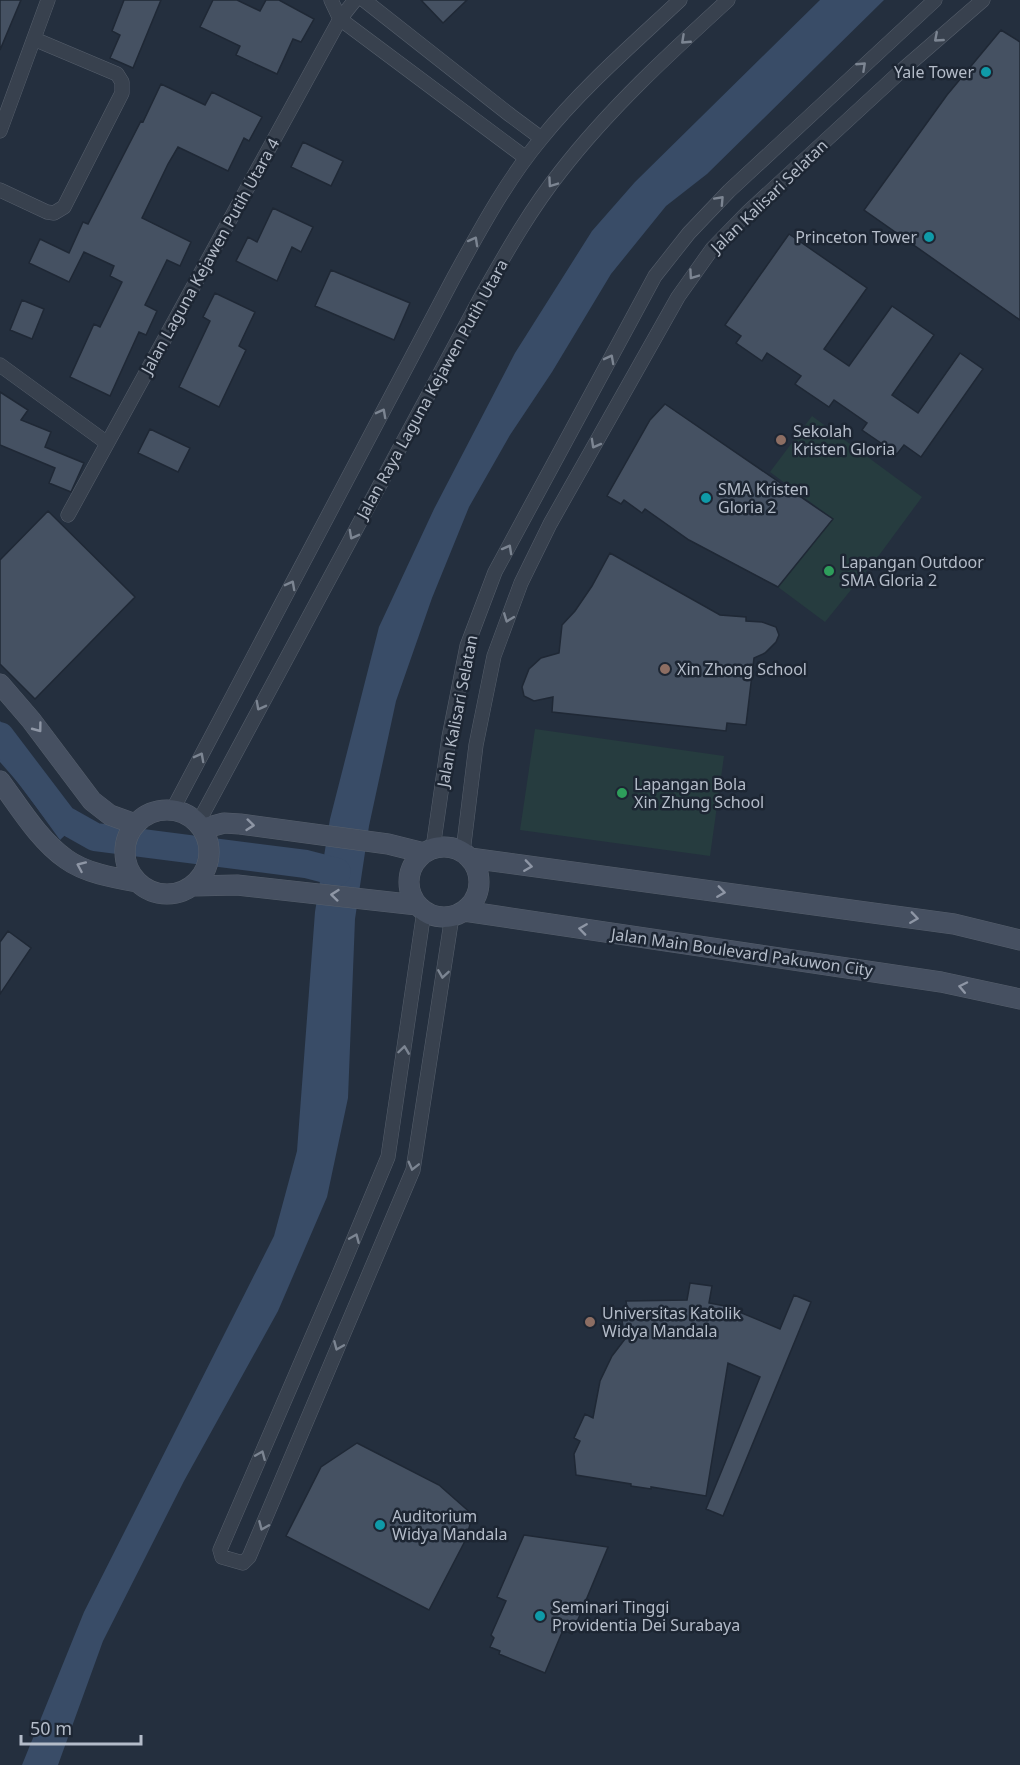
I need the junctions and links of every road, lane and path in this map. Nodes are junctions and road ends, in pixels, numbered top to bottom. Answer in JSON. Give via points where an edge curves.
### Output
{"nodes":[{"id":1,"x":48,"y":0,"type":"edge"},
{"id":2,"x":331,"y":0,"type":"edge"},
{"id":3,"x":354,"y":0,"type":"edge"},
{"id":4,"x":364,"y":0,"type":"edge"},
{"id":5,"x":680,"y":0,"type":"edge"},
{"id":6,"x":728,"y":0,"type":"edge"},
{"id":7,"x":935,"y":0,"type":"edge"},
{"id":8,"x":982,"y":0,"type":"edge"},
{"id":9,"x":340,"y":19,"type":"junction"},
{"id":10,"x":34,"y":39,"type":"junction"},
{"id":11,"x":0,"y":130,"type":"edge"},
{"id":12,"x":541,"y":138,"type":"junction"},
{"id":13,"x":526,"y":158,"type":"junction"},
{"id":14,"x":0,"y":190,"type":"edge"},
{"id":15,"x":0,"y":365,"type":"edge"},
{"id":16,"x":107,"y":443,"type":"junction"},
{"id":17,"x":528,"y":513,"type":"junction"},
{"id":18,"x":68,"y":515,"type":"dead end"},
{"id":19,"x":550,"y":524,"type":"junction"},
{"id":20,"x":0,"y":684,"type":"edge"},
{"id":21,"x":0,"y":781,"type":"edge"},
{"id":22,"x":173,"y":809,"type":"junction"},
{"id":23,"x":135,"y":824,"type":"junction"},
{"id":24,"x":200,"y":826,"type":"junction"},
{"id":25,"x":428,"y":851,"type":"junction"},
{"id":26,"x":467,"y":855,"type":"junction"},
{"id":27,"x":137,"y":882,"type":"junction"},
{"id":28,"x":193,"y":885,"type":"junction"},
{"id":29,"x":421,"y":908,"type":"junction"},
{"id":30,"x":458,"y":913,"type":"junction"},
{"id":31,"x":1020,"y":940,"type":"edge"},
{"id":32,"x":1020,"y":999,"type":"edge"},
{"id":33,"x":340,"y":1272,"type":"junction"},
{"id":34,"x":366,"y":1281,"type":"junction"}],
"edges":[{"from":1,"to":10,"type":"street"},
{"from":2,"to":9,"type":"street"},
{"from":3,"to":9,"type":"street","name":"Jalan Laguna Kejawen Putih Utara 4"},
{"from":4,"to":12,"type":"street"},
{"from":5,"to":12,"type":"street","name":"Jalan Raya Laguna Kejawen Putih Utara","via":[[578,97]]},
{"from":6,"to":24,"type":"street","name":"Jalan Raya Laguna Kejawen Putih Utara","one_way":true,"via":[[602,122],[560,172],[521,228]]},
{"from":17,"to":7,"type":"street","name":"Jalan Kalisari Selatan","one_way":true,"via":[[655,276],[729,191]]},
{"from":8,"to":19,"type":"street","name":"Jalan Kalisari Selatan","one_way":true,"via":[[712,249],[678,297]]},
{"from":9,"to":13,"type":"street"},
{"from":9,"to":16,"type":"street","name":"Jalan Laguna Kejawen Putih Utara 4"},
{"from":10,"to":11,"type":"street"},
{"from":10,"to":14,"type":"street","via":[[117,74],[122,93],[64,207],[47,212]]},
{"from":12,"to":13,"type":"street","name":"Jalan Raya Laguna Kejawen Putih Utara"},
{"from":22,"to":13,"type":"street","name":"Jalan Raya Laguna Kejawen Putih Utara","one_way":true,"via":[[453,278]]},
{"from":15,"to":16,"type":"street"},
{"from":16,"to":18,"type":"street","name":"Jalan Laguna Kejawen Putih Utara 4"},
{"from":17,"to":19,"type":"street"},
{"from":25,"to":17,"type":"street","name":"Jalan Kalisari Selatan","one_way":true,"via":[[467,646],[495,572]]},
{"from":19,"to":26,"type":"street","name":"Jalan Kalisari Selatan","one_way":true,"via":[[521,583],[494,656],[476,745]]},
{"from":20,"to":23,"type":"street","one_way":true,"via":[[92,801],[110,815]]},
{"from":27,"to":21,"type":"street","one_way":true,"via":[[94,872],[67,860],[42,837]]},
{"from":22,"to":23,"type":"street","via":[[146,815]]},
{"from":22,"to":24,"type":"street"},
{"from":23,"to":27,"type":"street","via":[[125,853]]},
{"from":24,"to":25,"type":"street","one_way":true,"via":[[224,823],[297,830]]},
{"from":24,"to":28,"type":"street","via":[[207,836],[209,863]]},
{"from":25,"to":26,"type":"street","via":[[448,847]]},
{"from":25,"to":29,"type":"street","via":[[417,860],[409,878],[409,887]]},
{"from":26,"to":30,"type":"street","via":[[478,873],[478,890]]},
{"from":26,"to":31,"type":"street","one_way":true,"via":[[954,924]]},
{"from":27,"to":28,"type":"street","via":[[164,894]]},
{"from":29,"to":28,"type":"street","one_way":true,"via":[[237,885]]},
{"from":29,"to":30,"type":"street","via":[[438,916]]},
{"from":33,"to":29,"type":"street","one_way":true,"via":[[388,1157]]},
{"from":32,"to":30,"type":"street","name":"Jalan Main Boulevard Pakuwon City","one_way":true,"via":[[941,982]]},
{"from":30,"to":34,"type":"street","one_way":true,"via":[[413,1170]]},
{"from":33,"to":34,"type":"street"},
{"from":34,"to":33,"type":"street","one_way":true,"via":[[249,1557],[243,1563],[222,1557],[220,1550]]}]}
